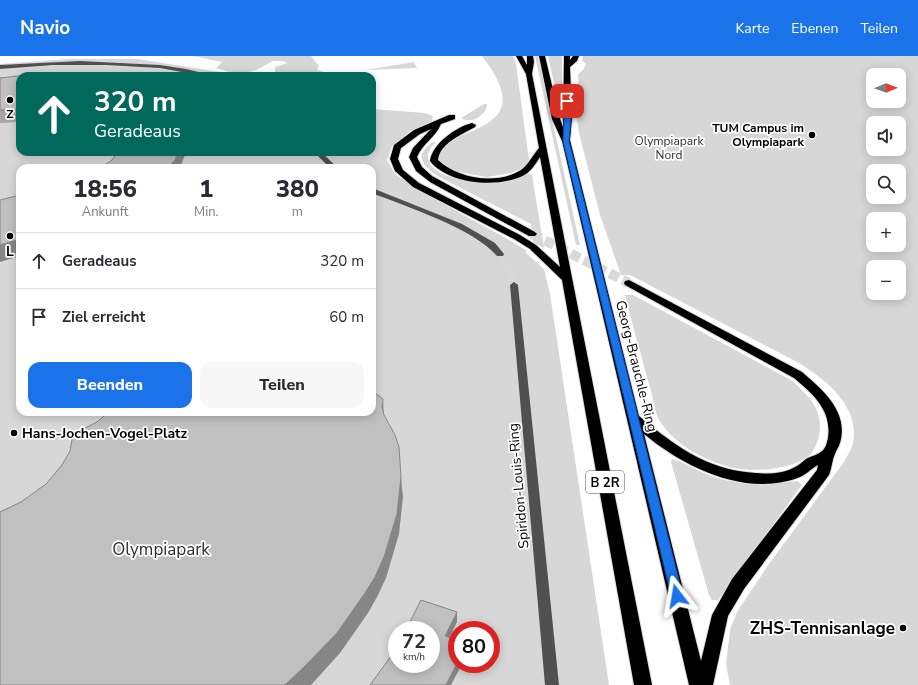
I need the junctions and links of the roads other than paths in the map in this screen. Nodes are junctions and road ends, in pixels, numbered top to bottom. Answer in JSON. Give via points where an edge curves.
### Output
{"nodes":[{"id":1,"x":519,"y":56,"type":"edge"},
{"id":2,"x":530,"y":56,"type":"edge"},
{"id":3,"x":542,"y":56,"type":"edge"},
{"id":4,"x":567,"y":56,"type":"edge"},
{"id":5,"x":576,"y":56,"type":"edge"},
{"id":6,"x":567,"y":66,"type":"junction"},
{"id":7,"x":0,"y":67,"type":"edge"},
{"id":8,"x":192,"y":72,"type":"edge"},
{"id":9,"x":529,"y":74,"type":"junction"},
{"id":10,"x":452,"y":117,"type":"dead end"},
{"id":11,"x":438,"y":123,"type":"junction"},
{"id":12,"x":566,"y":141,"type":"junction"},
{"id":13,"x":423,"y":143,"type":"junction"},
{"id":14,"x":543,"y":148,"type":"junction"},
{"id":15,"x":321,"y":156,"type":"edge"},
{"id":16,"x":330,"y":164,"type":"edge"},
{"id":17,"x":376,"y":192,"type":"edge"},
{"id":18,"x":532,"y":234,"type":"tunnel mouth"},
{"id":19,"x":500,"y":254,"type":"tunnel mouth"},
{"id":20,"x":567,"y":279,"type":"junction"},
{"id":21,"x":629,"y":283,"type":"tunnel mouth"},
{"id":22,"x":514,"y":285,"type":"tunnel mouth"},
{"id":23,"x":634,"y":419,"type":"junction"},
{"id":24,"x":828,"y":454,"type":"junction"},
{"id":25,"x":552,"y":685,"type":"edge"},
{"id":26,"x":643,"y":685,"type":"edge"},
{"id":27,"x":698,"y":685,"type":"edge"},
{"id":28,"x":704,"y":685,"type":"edge"}],
"edges":[{"from":1,"to":9,"type":"highway","number":"B 2R"},
{"from":2,"to":9,"type":"highway"},
{"from":3,"to":12,"type":"highway","name":"Georg-Brauchle-Ring","via":[[556,119]]},
{"from":4,"to":6,"type":"highway"},
{"from":5,"to":6,"type":"highway"},
{"from":6,"to":12,"type":"highway"},
{"from":7,"to":8,"type":"street","via":[[113,63]]},
{"from":9,"to":14,"type":"highway","number":"B 2R"},
{"from":10,"to":11,"type":"highway"},
{"from":11,"to":13,"type":"highway"},
{"from":11,"to":20,"type":"highway","via":[[412,135],[397,147],[394,158],[399,171],[416,184],[533,247]]},
{"from":12,"to":23,"type":"highway","name":"Georg-Brauchle-Ring"},
{"from":13,"to":14,"type":"highway","via":[[472,125],[442,143],[435,151],[434,161],[445,171],[469,178],[495,179],[525,171]]},
{"from":13,"to":18,"type":"highway","via":[[413,156],[417,168],[423,174]]},
{"from":14,"to":20,"type":"highway","number":"B 2R"},
{"from":15,"to":16,"type":"street"},
{"from":17,"to":19,"type":"street","via":[[459,226],[492,245]]},
{"from":20,"to":26,"type":"highway","number":"B 2R"},
{"from":21,"to":24,"type":"highway","via":[[778,362],[818,392],[831,409],[837,427],[834,444]]},
{"from":22,"to":25,"type":"street","name":"Spiridon-Louis-Ring"},
{"from":23,"to":24,"type":"highway","via":[[675,452],[728,474],[753,477],[797,472]]},
{"from":23,"to":27,"type":"highway","name":"Georg-Brauchle-Ring"},
{"from":24,"to":28,"type":"highway","via":[[824,471],[738,584],[720,615]]}]}
